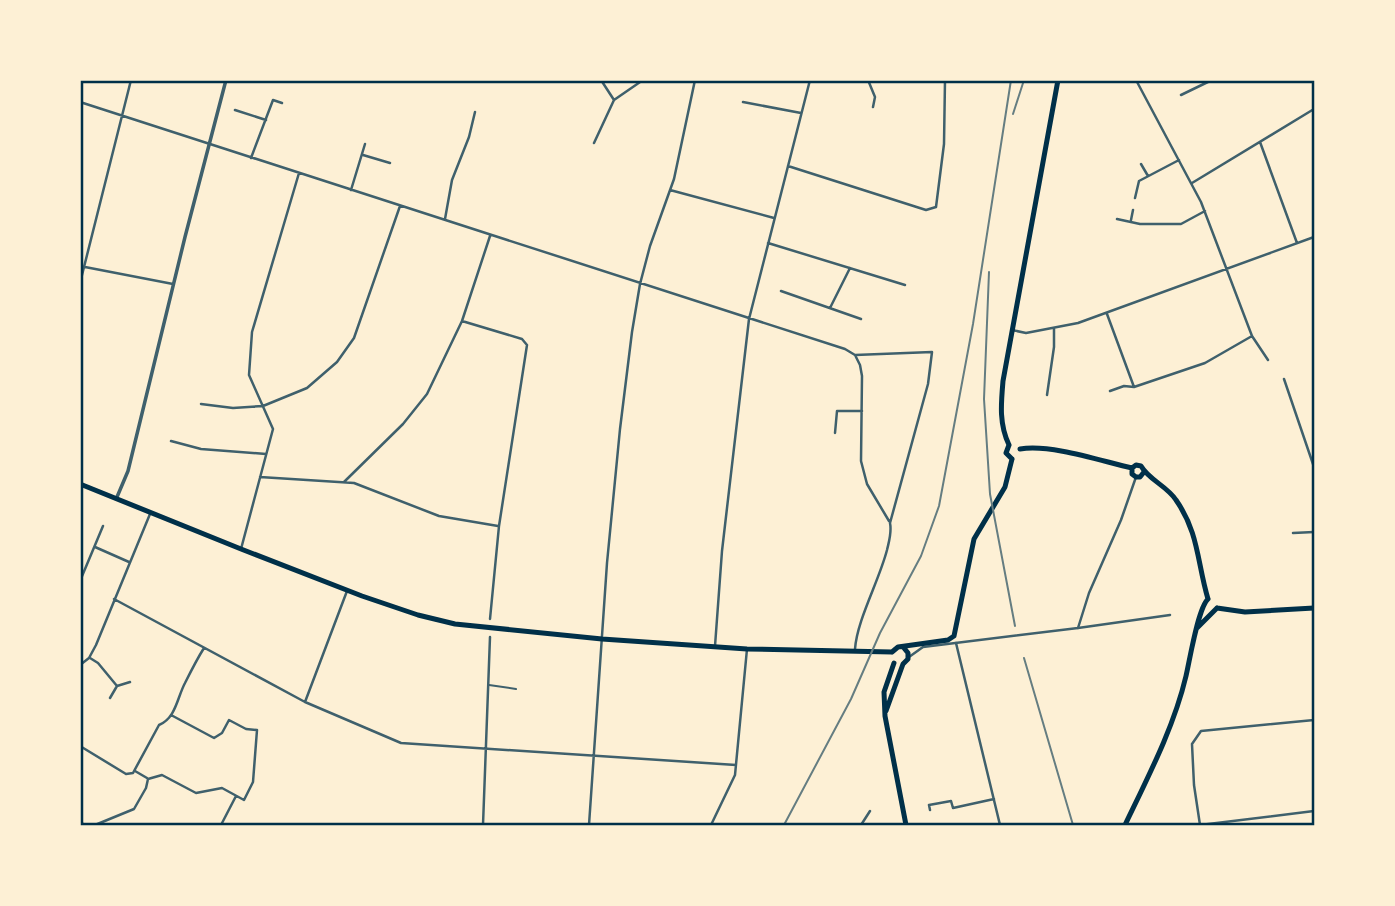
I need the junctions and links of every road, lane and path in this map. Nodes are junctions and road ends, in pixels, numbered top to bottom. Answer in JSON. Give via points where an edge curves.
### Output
{"nodes":[{"id":1,"x":131,"y":80,"type":"edge"},
{"id":2,"x":226,"y":80,"type":"edge"},
{"id":3,"x":601,"y":80,"type":"edge"},
{"id":4,"x":643,"y":80,"type":"edge"},
{"id":5,"x":695,"y":80,"type":"edge"},
{"id":6,"x":810,"y":80,"type":"edge"},
{"id":7,"x":868,"y":80,"type":"edge"},
{"id":8,"x":945,"y":80,"type":"edge"},
{"id":9,"x":1058,"y":80,"type":"edge"},
{"id":10,"x":1081,"y":80,"type":"edge"},
{"id":11,"x":1090,"y":80,"type":"edge"},
{"id":12,"x":1136,"y":80,"type":"edge"},
{"id":13,"x":1195,"y":80,"type":"edge"},
{"id":14,"x":1212,"y":80,"type":"edge"},
{"id":15,"x":1197,"y":87,"type":"junction"},
{"id":16,"x":1181,"y":95,"type":"dead end"},
{"id":17,"x":614,"y":100,"type":"junction"},
{"id":18,"x":80,"y":102,"type":"edge"},
{"id":19,"x":743,"y":102,"type":"dead end"},
{"id":20,"x":282,"y":103,"type":"dead end"},
{"id":21,"x":873,"y":107,"type":"dead end"},
{"id":22,"x":1314,"y":109,"type":"edge"},
{"id":23,"x":235,"y":110,"type":"dead end"},
{"id":24,"x":475,"y":112,"type":"dead end"},
{"id":25,"x":802,"y":114,"type":"junction"},
{"id":26,"x":122,"y":117,"type":"junction"},
{"id":27,"x":266,"y":120,"type":"junction"},
{"id":28,"x":1261,"y":142,"type":"junction"},
{"id":29,"x":594,"y":143,"type":"dead end"},
{"id":30,"x":365,"y":144,"type":"dead end"},
{"id":31,"x":209,"y":145,"type":"junction"},
{"id":32,"x":362,"y":155,"type":"junction"},
{"id":33,"x":251,"y":158,"type":"junction"},
{"id":34,"x":1179,"y":160,"type":"junction"},
{"id":35,"x":390,"y":163,"type":"dead end"},
{"id":36,"x":1141,"y":164,"type":"dead end"},
{"id":37,"x":788,"y":166,"type":"junction"},
{"id":38,"x":299,"y":173,"type":"junction"},
{"id":39,"x":1148,"y":177,"type":"junction"},
{"id":40,"x":1191,"y":183,"type":"junction"},
{"id":41,"x":351,"y":190,"type":"junction"},
{"id":42,"x":670,"y":190,"type":"junction"},
{"id":43,"x":1135,"y":198,"type":"dead end"},
{"id":44,"x":400,"y":206,"type":"junction"},
{"id":45,"x":1133,"y":210,"type":"dead end"},
{"id":46,"x":1205,"y":211,"type":"junction"},
{"id":47,"x":774,"y":218,"type":"junction"},
{"id":48,"x":1117,"y":219,"type":"dead end"},
{"id":49,"x":444,"y":221,"type":"junction"},
{"id":50,"x":1130,"y":222,"type":"junction"},
{"id":51,"x":490,"y":236,"type":"junction"},
{"id":52,"x":1314,"y":237,"type":"edge"},
{"id":53,"x":768,"y":243,"type":"junction"},
{"id":54,"x":1297,"y":243,"type":"junction"},
{"id":55,"x":85,"y":267,"type":"junction"},
{"id":56,"x":850,"y":268,"type":"junction"},
{"id":57,"x":1227,"y":268,"type":"junction"},
{"id":58,"x":80,"y":283,"type":"edge"},
{"id":59,"x":173,"y":284,"type":"junction"},
{"id":60,"x":640,"y":284,"type":"junction"},
{"id":61,"x":905,"y":285,"type":"dead end"},
{"id":62,"x":781,"y":291,"type":"dead end"},
{"id":63,"x":830,"y":308,"type":"junction"},
{"id":64,"x":1106,"y":314,"type":"junction"},
{"id":65,"x":748,"y":319,"type":"junction"},
{"id":66,"x":861,"y":319,"type":"dead end"},
{"id":67,"x":462,"y":321,"type":"junction"},
{"id":68,"x":1054,"y":329,"type":"junction"},
{"id":69,"x":1012,"y":330,"type":"junction"},
{"id":70,"x":1252,"y":336,"type":"junction"},
{"id":71,"x":855,"y":355,"type":"junction"},
{"id":72,"x":1268,"y":360,"type":"dead end"},
{"id":73,"x":1284,"y":379,"type":"dead end"},
{"id":74,"x":1134,"y":387,"type":"junction"},
{"id":75,"x":1110,"y":391,"type":"dead end"},
{"id":76,"x":1047,"y":396,"type":"dead end"},
{"id":77,"x":201,"y":404,"type":"dead end"},
{"id":78,"x":262,"y":406,"type":"junction"},
{"id":79,"x":862,"y":411,"type":"junction"},
{"id":80,"x":835,"y":433,"type":"dead end"},
{"id":81,"x":171,"y":441,"type":"dead end"},
{"id":82,"x":1009,"y":445,"type":"junction"},
{"id":83,"x":1020,"y":449,"type":"junction"},
{"id":84,"x":266,"y":454,"type":"junction"},
{"id":85,"x":1012,"y":459,"type":"junction"},
{"id":86,"x":1314,"y":467,"type":"edge"},
{"id":87,"x":1132,"y":468,"type":"junction"},
{"id":88,"x":1144,"y":472,"type":"junction"},
{"id":89,"x":260,"y":477,"type":"junction"},
{"id":90,"x":1136,"y":477,"type":"junction"},
{"id":91,"x":344,"y":482,"type":"junction"},
{"id":92,"x":80,"y":484,"type":"edge"},
{"id":93,"x":117,"y":497,"type":"junction"},
{"id":94,"x":151,"y":512,"type":"junction"},
{"id":95,"x":890,"y":523,"type":"junction"},
{"id":96,"x":103,"y":526,"type":"dead end"},
{"id":97,"x":499,"y":526,"type":"junction"},
{"id":98,"x":1314,"y":532,"type":"edge"},
{"id":99,"x":1293,"y":533,"type":"dead end"},
{"id":100,"x":95,"y":547,"type":"junction"},
{"id":101,"x":241,"y":550,"type":"junction"},
{"id":102,"x":129,"y":562,"type":"junction"},
{"id":103,"x":80,"y":581,"type":"edge"},
{"id":104,"x":348,"y":590,"type":"junction"},
{"id":105,"x":114,"y":599,"type":"junction"},
{"id":106,"x":1208,"y":599,"type":"junction"},
{"id":107,"x":1204,"y":608,"type":"junction"},
{"id":108,"x":1314,"y":608,"type":"edge"},
{"id":109,"x":1215,"y":610,"type":"junction"},
{"id":110,"x":1170,"y":615,"type":"dead end"},
{"id":111,"x":490,"y":619,"type":"dead end"},
{"id":112,"x":1079,"y":628,"type":"junction"},
{"id":113,"x":1196,"y":630,"type":"junction"},
{"id":114,"x":490,"y":637,"type":"dead end"},
{"id":115,"x":602,"y":639,"type":"junction"},
{"id":116,"x":956,"y":643,"type":"junction"},
{"id":117,"x":715,"y":646,"type":"junction"},
{"id":118,"x":204,"y":648,"type":"junction"},
{"id":119,"x":904,"y":648,"type":"junction"},
{"id":120,"x":747,"y":649,"type":"junction"},
{"id":121,"x":858,"y":651,"type":"junction"},
{"id":122,"x":892,"y":652,"type":"junction"},
{"id":123,"x":909,"y":657,"type":"junction"},
{"id":124,"x":89,"y":658,"type":"junction"},
{"id":125,"x":894,"y":663,"type":"junction"},
{"id":126,"x":903,"y":664,"type":"junction"},
{"id":127,"x":80,"y":666,"type":"edge"},
{"id":128,"x":130,"y":682,"type":"dead end"},
{"id":129,"x":488,"y":685,"type":"junction"},
{"id":130,"x":117,"y":686,"type":"junction"},
{"id":131,"x":516,"y":689,"type":"dead end"},
{"id":132,"x":110,"y":698,"type":"dead end"},
{"id":133,"x":305,"y":702,"type":"junction"},
{"id":134,"x":171,"y":715,"type":"junction"},
{"id":135,"x":885,"y":716,"type":"junction"},
{"id":136,"x":1314,"y":720,"type":"edge"},
{"id":137,"x":80,"y":746,"type":"edge"},
{"id":138,"x":485,"y":750,"type":"junction"},
{"id":139,"x":593,"y":757,"type":"junction"},
{"id":140,"x":736,"y":765,"type":"junction"},
{"id":141,"x":135,"y":771,"type":"junction"},
{"id":142,"x":148,"y":779,"type":"junction"},
{"id":143,"x":236,"y":796,"type":"junction"},
{"id":144,"x":994,"y":799,"type":"junction"},
{"id":145,"x":930,"y":810,"type":"dead end"},
{"id":146,"x":870,"y":811,"type":"dead end"},
{"id":147,"x":1314,"y":811,"type":"edge"},
{"id":148,"x":80,"y":823,"type":"edge"},
{"id":149,"x":86,"y":825,"type":"edge"},
{"id":150,"x":95,"y":825,"type":"edge"},
{"id":151,"x":221,"y":825,"type":"edge"},
{"id":152,"x":482,"y":825,"type":"edge"},
{"id":153,"x":589,"y":825,"type":"edge"},
{"id":154,"x":711,"y":825,"type":"edge"},
{"id":155,"x":861,"y":825,"type":"edge"},
{"id":156,"x":906,"y":825,"type":"edge"},
{"id":157,"x":1000,"y":825,"type":"edge"},
{"id":158,"x":1125,"y":825,"type":"edge"},
{"id":159,"x":1200,"y":825,"type":"edge"}],
"edges":[{"from":1,"to":26,"type":"street"},
{"from":2,"to":31,"type":"street"},
{"from":3,"to":17,"type":"street"},
{"from":4,"to":17,"type":"street"},
{"from":5,"to":42,"type":"street"},
{"from":6,"to":25,"type":"street"},
{"from":7,"to":21,"type":"street"},
{"from":8,"to":37,"type":"street","via":[[944,144],[936,207],[926,210]]},
{"from":9,"to":69,"type":"main road"},
{"from":10,"to":11,"type":"street"},
{"from":12,"to":34,"type":"street"},
{"from":13,"to":15,"type":"street"},
{"from":14,"to":15,"type":"street"},
{"from":15,"to":16,"type":"street"},
{"from":17,"to":29,"type":"street"},
{"from":18,"to":26,"type":"street"},
{"from":19,"to":25,"type":"street"},
{"from":20,"to":27,"type":"street","via":[[273,100]]},
{"from":22,"to":28,"type":"street"},
{"from":23,"to":27,"type":"street"},
{"from":24,"to":49,"type":"street","via":[[452,180]]},
{"from":25,"to":37,"type":"street"},
{"from":26,"to":31,"type":"street"},
{"from":26,"to":55,"type":"street"},
{"from":27,"to":33,"type":"street"},
{"from":28,"to":40,"type":"street"},
{"from":28,"to":54,"type":"street"},
{"from":30,"to":32,"type":"street"},
{"from":31,"to":33,"type":"street"},
{"from":31,"to":59,"type":"street"},
{"from":32,"to":35,"type":"street"},
{"from":32,"to":41,"type":"street"},
{"from":33,"to":38,"type":"street"},
{"from":34,"to":39,"type":"street"},
{"from":34,"to":40,"type":"street"},
{"from":36,"to":39,"type":"street"},
{"from":37,"to":47,"type":"street"},
{"from":38,"to":41,"type":"street"},
{"from":38,"to":78,"type":"street","via":[[252,332],[249,375]]},
{"from":39,"to":43,"type":"street","via":[[1139,181]]},
{"from":40,"to":46,"type":"street"},
{"from":41,"to":44,"type":"street"},
{"from":42,"to":47,"type":"street"},
{"from":42,"to":60,"type":"street"},
{"from":44,"to":49,"type":"street"},
{"from":44,"to":78,"type":"street","via":[[355,338],[337,362],[307,388]]},
{"from":45,"to":50,"type":"street"},
{"from":46,"to":50,"type":"street","via":[[1181,224]]},
{"from":46,"to":57,"type":"street"},
{"from":47,"to":53,"type":"street"},
{"from":48,"to":50,"type":"street"},
{"from":49,"to":51,"type":"street"},
{"from":51,"to":60,"type":"street"},
{"from":51,"to":67,"type":"street"},
{"from":52,"to":54,"type":"street"},
{"from":53,"to":56,"type":"street"},
{"from":53,"to":65,"type":"street"},
{"from":54,"to":57,"type":"street"},
{"from":55,"to":58,"type":"street"},
{"from":55,"to":59,"type":"street"},
{"from":56,"to":61,"type":"street"},
{"from":56,"to":63,"type":"street"},
{"from":57,"to":64,"type":"street"},
{"from":57,"to":70,"type":"street"},
{"from":59,"to":93,"type":"street","via":[[128,471]]},
{"from":60,"to":65,"type":"street"},
{"from":60,"to":115,"type":"street","via":[[620,429]]},
{"from":62,"to":63,"type":"street"},
{"from":63,"to":66,"type":"street"},
{"from":64,"to":68,"type":"street"},
{"from":64,"to":74,"type":"street"},
{"from":65,"to":71,"type":"street"},
{"from":65,"to":117,"type":"street"},
{"from":67,"to":91,"type":"street","via":[[427,394]]},
{"from":67,"to":97,"type":"street","via":[[522,339],[527,345]]},
{"from":68,"to":69,"type":"street"},
{"from":68,"to":76,"type":"street"},
{"from":69,"to":82,"type":"main road","via":[[1001,408]]},
{"from":70,"to":72,"type":"street"},
{"from":70,"to":74,"type":"street","via":[[1205,363]]},
{"from":71,"to":79,"type":"street","via":[[862,376]]},
{"from":71,"to":95,"type":"street","via":[[932,352],[928,384]]},
{"from":73,"to":86,"type":"street"},
{"from":74,"to":75,"type":"street"},
{"from":77,"to":78,"type":"street"},
{"from":78,"to":84,"type":"street","via":[[273,429]]},
{"from":79,"to":80,"type":"street","via":[[836,411]]},
{"from":79,"to":95,"type":"street","via":[[864,477]]},
{"from":81,"to":84,"type":"street","via":[[201,449]]},
{"from":82,"to":83,"type":"main road"},
{"from":82,"to":85,"type":"main road","via":[[1006,453]]},
{"from":83,"to":85,"type":"main road","via":[[1020,455]]},
{"from":83,"to":87,"type":"main road"},
{"from":84,"to":89,"type":"street"},
{"from":85,"to":119,"type":"main road","via":[[1005,487],[974,540],[954,636]]},
{"from":87,"to":88,"type":"main road","via":[[1139,465]]},
{"from":87,"to":90,"type":"main road"},
{"from":88,"to":90,"type":"main road"},
{"from":88,"to":106,"type":"main road","via":[[1174,496],[1185,513],[1197,544]]},
{"from":89,"to":91,"type":"street"},
{"from":89,"to":101,"type":"street"},
{"from":90,"to":112,"type":"street"},
{"from":91,"to":97,"type":"street","via":[[439,516]]},
{"from":92,"to":93,"type":"main road"},
{"from":93,"to":94,"type":"main road"},
{"from":94,"to":101,"type":"main road"},
{"from":94,"to":102,"type":"street"},
{"from":95,"to":121,"type":"street","via":[[881,572],[858,631]]},
{"from":96,"to":100,"type":"street"},
{"from":97,"to":111,"type":"street"},
{"from":98,"to":99,"type":"street"},
{"from":100,"to":102,"type":"street"},
{"from":100,"to":103,"type":"street"},
{"from":101,"to":104,"type":"main road"},
{"from":102,"to":105,"type":"street"},
{"from":104,"to":115,"type":"main road","via":[[455,624]]},
{"from":104,"to":133,"type":"street"},
{"from":105,"to":118,"type":"street"},
{"from":105,"to":124,"type":"street"},
{"from":106,"to":107,"type":"main road"},
{"from":106,"to":109,"type":"main road","via":[[1215,600]]},
{"from":107,"to":109,"type":"main road"},
{"from":107,"to":113,"type":"main road"},
{"from":108,"to":109,"type":"main road"},
{"from":109,"to":113,"type":"main road"},
{"from":110,"to":112,"type":"street"},
{"from":112,"to":116,"type":"street"},
{"from":113,"to":158,"type":"main road","via":[[1184,686]]},
{"from":114,"to":129,"type":"street"},
{"from":115,"to":117,"type":"main road"},
{"from":115,"to":139,"type":"street"},
{"from":116,"to":123,"type":"street","via":[[923,647]]},
{"from":116,"to":144,"type":"street"},
{"from":117,"to":120,"type":"main road"},
{"from":118,"to":133,"type":"street"},
{"from":118,"to":134,"type":"street"},
{"from":119,"to":122,"type":"main road"},
{"from":119,"to":123,"type":"main road"},
{"from":120,"to":121,"type":"main road"},
{"from":120,"to":140,"type":"street"},
{"from":121,"to":122,"type":"main road"},
{"from":122,"to":125,"type":"main road"},
{"from":123,"to":126,"type":"main road"},
{"from":124,"to":127,"type":"street"},
{"from":124,"to":130,"type":"street"},
{"from":125,"to":126,"type":"main road"},
{"from":125,"to":135,"type":"main road","via":[[884,692]]},
{"from":126,"to":135,"type":"main road"},
{"from":128,"to":130,"type":"street"},
{"from":129,"to":131,"type":"lane"},
{"from":129,"to":138,"type":"street"},
{"from":130,"to":132,"type":"street"},
{"from":133,"to":138,"type":"street","via":[[401,743]]},
{"from":134,"to":141,"type":"street","via":[[159,725]]},
{"from":134,"to":143,"type":"street","via":[[214,738],[229,720],[257,730],[253,782],[244,800]]},
{"from":135,"to":156,"type":"main road"},
{"from":136,"to":159,"type":"street","via":[[1201,731],[1192,744]]},
{"from":137,"to":141,"type":"street","via":[[126,774]]},
{"from":138,"to":139,"type":"street"},
{"from":138,"to":152,"type":"street"},
{"from":139,"to":140,"type":"street"},
{"from":139,"to":153,"type":"street"},
{"from":140,"to":154,"type":"street"},
{"from":141,"to":142,"type":"street"},
{"from":142,"to":143,"type":"street","via":[[162,775],[196,793],[222,788]]},
{"from":142,"to":150,"type":"street","via":[[134,809]]},
{"from":143,"to":151,"type":"street"},
{"from":144,"to":145,"type":"street","via":[[953,808],[951,801],[929,805]]},
{"from":144,"to":157,"type":"street"},
{"from":146,"to":155,"type":"street"},
{"from":147,"to":159,"type":"street"},
{"from":148,"to":149,"type":"street"}]}
